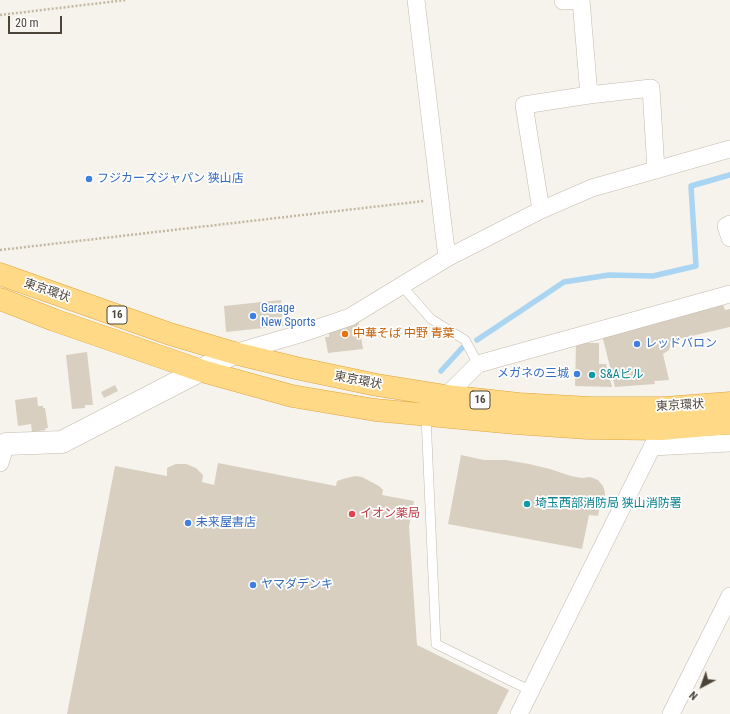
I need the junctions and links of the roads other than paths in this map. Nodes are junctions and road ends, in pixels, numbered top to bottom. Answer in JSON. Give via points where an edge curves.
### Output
{"nodes":[{"id":1,"x":416,"y":0,"type":"edge"},
{"id":2,"x":563,"y":2,"type":"dead end"},
{"id":3,"x":589,"y":95,"type":"junction"},
{"id":4,"x":730,"y":149,"type":"edge"},
{"id":5,"x":656,"y":170,"type":"junction"},
{"id":6,"x":542,"y":210,"type":"junction"},
{"id":7,"x":730,"y":224,"type":"edge"},
{"id":8,"x":730,"y":238,"type":"edge"},
{"id":9,"x":447,"y":258,"type":"junction"},
{"id":10,"x":0,"y":274,"type":"edge"},
{"id":11,"x":402,"y":285,"type":"junction"},
{"id":12,"x":730,"y":294,"type":"edge"},
{"id":13,"x":0,"y":299,"type":"edge"},
{"id":14,"x":234,"y":354,"type":"junction"},
{"id":15,"x":478,"y":364,"type":"junction"},
{"id":16,"x":202,"y":371,"type":"junction"},
{"id":17,"x":446,"y":396,"type":"junction"},
{"id":18,"x":730,"y":403,"type":"edge"},
{"id":19,"x":426,"y":416,"type":"junction"},
{"id":20,"x":730,"y":423,"type":"edge"},
{"id":21,"x":656,"y":438,"type":"junction"},
{"id":22,"x":730,"y":443,"type":"edge"},
{"id":23,"x":2,"y":450,"type":"edge"},
{"id":24,"x":730,"y":596,"type":"edge"},
{"id":25,"x":531,"y":691,"type":"junction"},
{"id":26,"x":520,"y":714,"type":"edge"},
{"id":27,"x":671,"y":714,"type":"edge"}],
"edges":[{"from":1,"to":9,"type":"street"},
{"from":2,"to":3,"type":"street","via":[[581,0]]},
{"from":3,"to":5,"type":"street","via":[[651,88]]},
{"from":3,"to":6,"type":"street","via":[[524,105]]},
{"from":4,"to":5,"type":"street"},
{"from":5,"to":6,"type":"street","via":[[592,188]]},
{"from":6,"to":9,"type":"street"},
{"from":7,"to":8,"type":"street","via":[[726,226]]},
{"from":9,"to":11,"type":"street"},
{"from":10,"to":14,"type":"highway","name":"東京環状","number":"16"},
{"from":11,"to":14,"type":"street","via":[[350,317]]},
{"from":11,"to":15,"type":"lane","via":[[431,319],[465,340]]},
{"from":12,"to":15,"type":"street"},
{"from":13,"to":16,"type":"highway","name":"東京環状","number":"16"},
{"from":14,"to":16,"type":"street"},
{"from":14,"to":17,"type":"highway","name":"東京環状","number":"16"},
{"from":15,"to":17,"type":"street"},
{"from":16,"to":19,"type":"highway","name":"東京環状","number":"16","via":[[292,396]]},
{"from":16,"to":23,"type":"street","via":[[62,442]]},
{"from":17,"to":18,"type":"highway","name":"東京環状","number":"16","via":[[591,408],[665,408]]},
{"from":19,"to":21,"type":"highway","name":"東京環状","number":"16","via":[[588,428]]},
{"from":19,"to":25,"type":"lane","via":[[436,644]]},
{"from":20,"to":21,"type":"highway","name":"東京環状","number":"16"},
{"from":21,"to":22,"type":"street"},
{"from":21,"to":25,"type":"street"},
{"from":24,"to":27,"type":"street"},
{"from":25,"to":26,"type":"street"}]}
